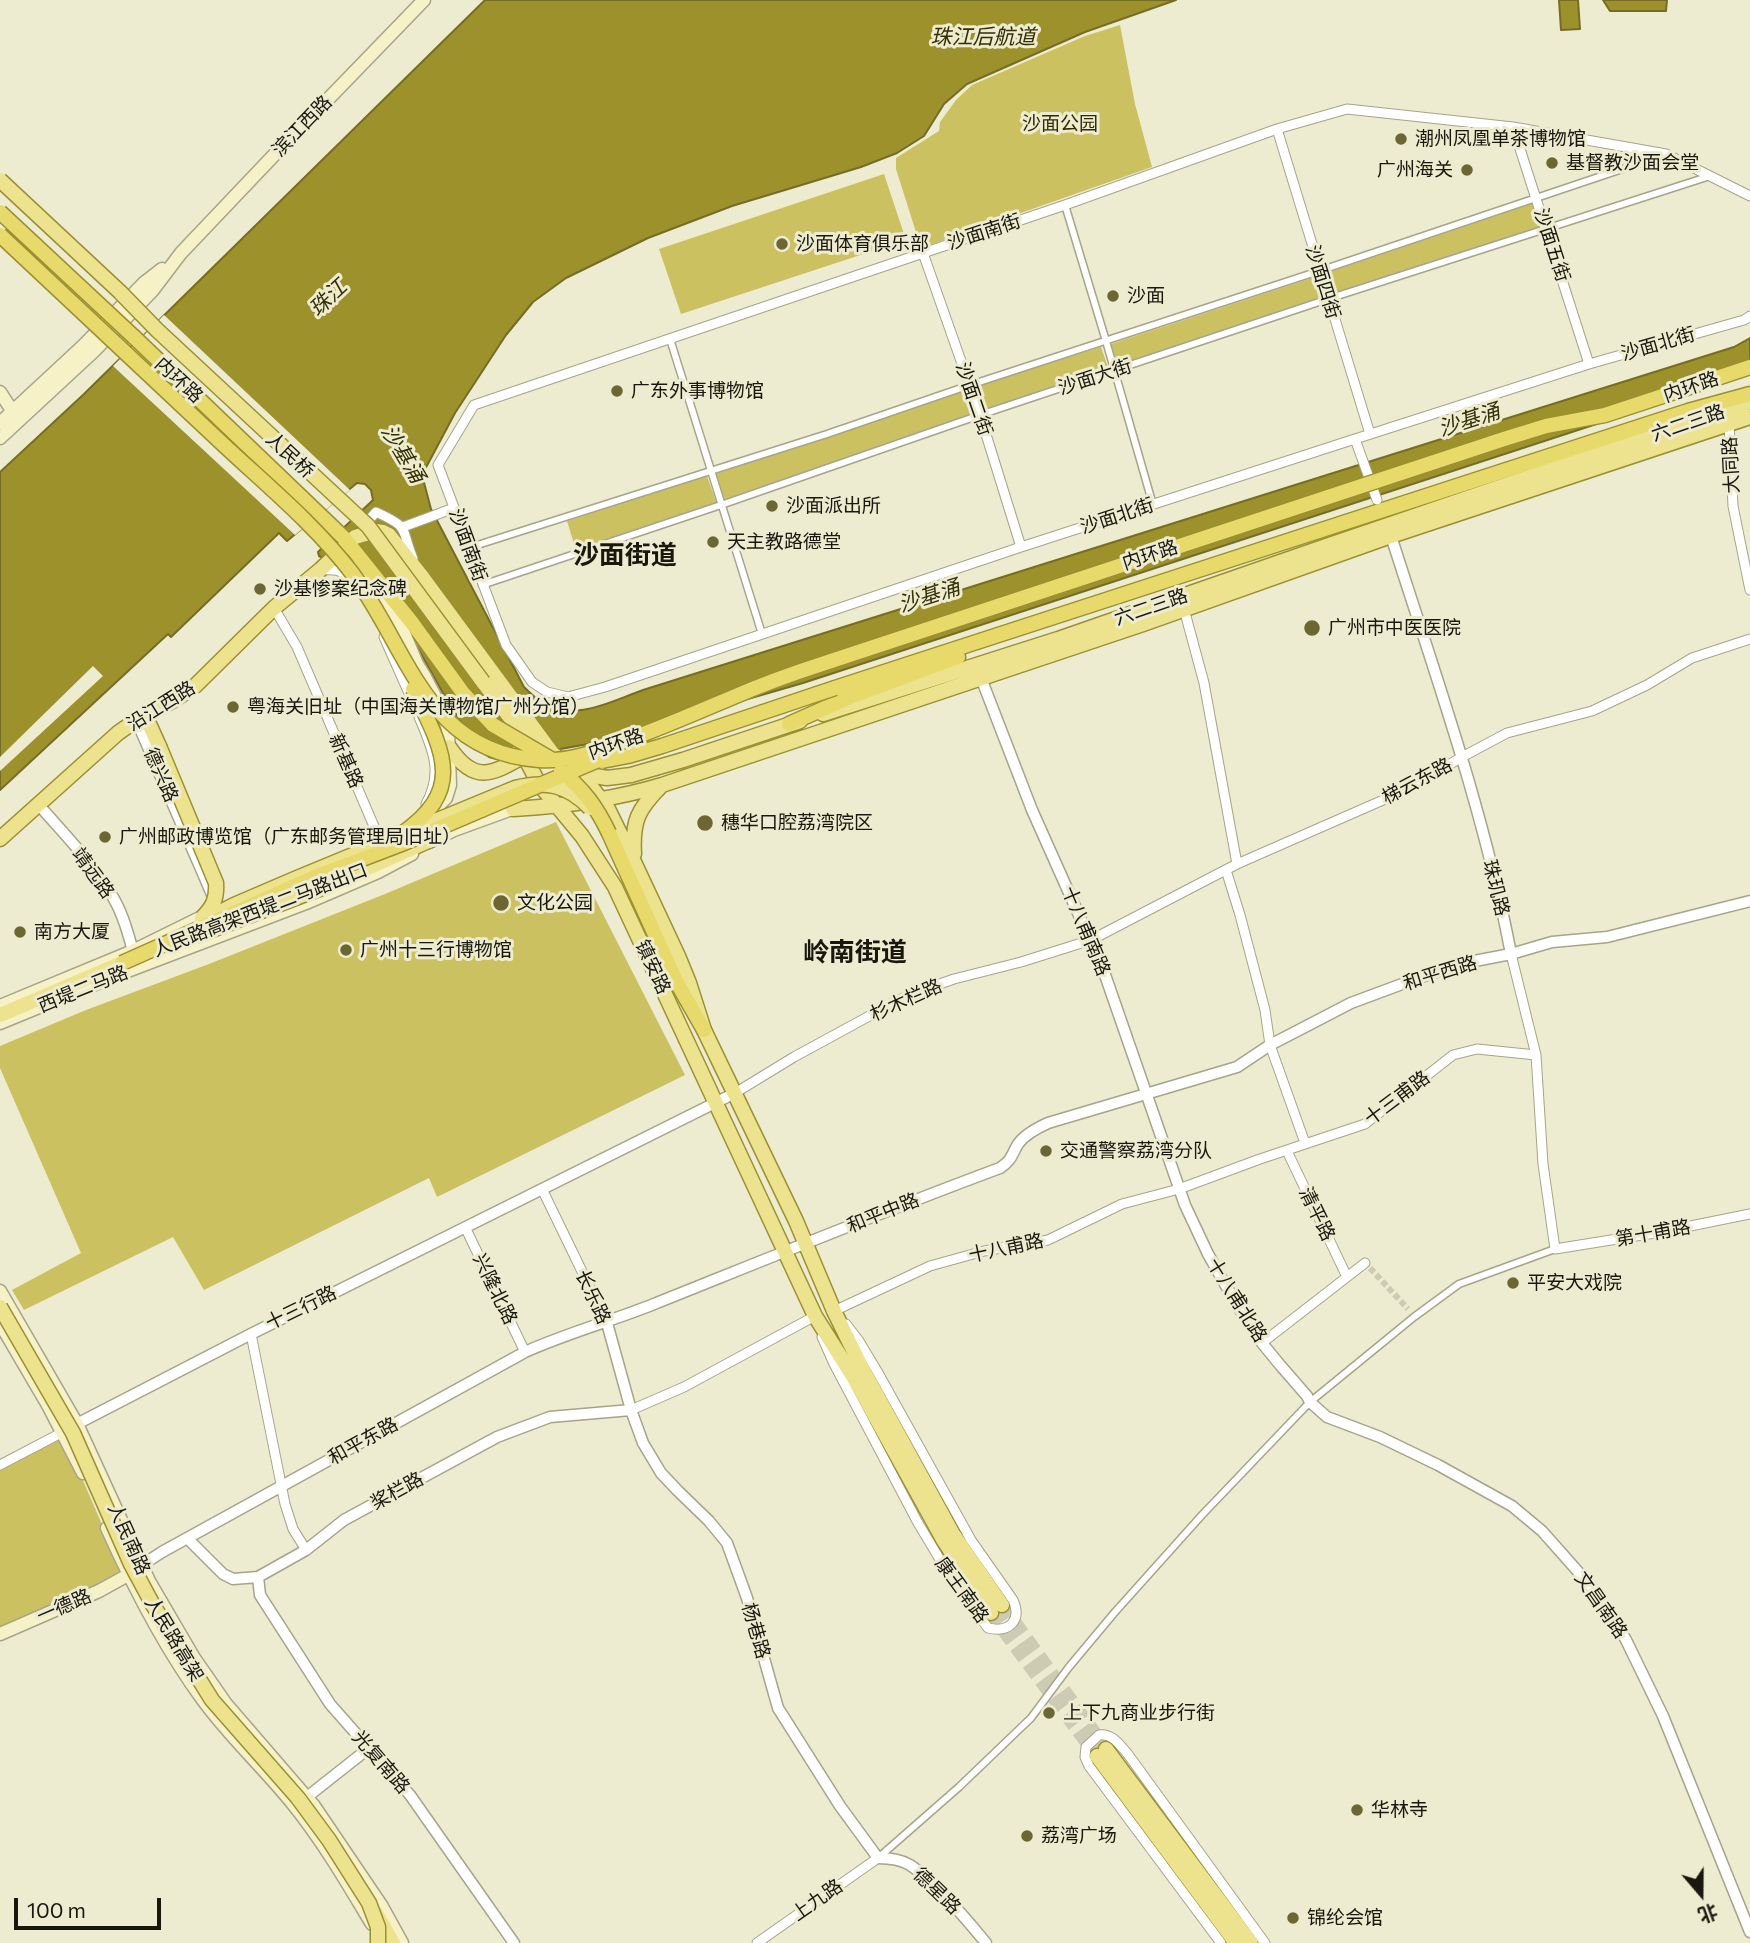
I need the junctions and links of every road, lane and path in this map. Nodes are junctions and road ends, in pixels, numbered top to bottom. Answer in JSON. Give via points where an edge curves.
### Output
{"nodes":[{"id":1,"x":425,"y":0,"type":"edge"},
{"id":2,"x":1513,"y":127,"type":"junction"},
{"id":3,"x":1277,"y":129,"type":"junction"},
{"id":4,"x":1666,"y":154,"type":"junction"},
{"id":5,"x":1710,"y":176,"type":"junction"},
{"id":6,"x":0,"y":180,"type":"edge"},
{"id":7,"x":0,"y":191,"type":"edge"},
{"id":8,"x":1750,"y":196,"type":"edge"},
{"id":9,"x":1537,"y":198,"type":"junction"},
{"id":10,"x":1065,"y":205,"type":"junction"},
{"id":11,"x":0,"y":212,"type":"edge"},
{"id":12,"x":1547,"y":229,"type":"junction"},
{"id":13,"x":0,"y":235,"type":"edge"},
{"id":14,"x":923,"y":253,"type":"junction"},
{"id":15,"x":1320,"y":271,"type":"junction"},
{"id":16,"x":1328,"y":299,"type":"junction"},
{"id":17,"x":1750,"y":316,"type":"edge"},
{"id":18,"x":670,"y":339,"type":"junction"},
{"id":19,"x":1107,"y":341,"type":"junction"},
{"id":20,"x":1589,"y":364,"type":"junction"},
{"id":21,"x":1750,"y":367,"type":"edge"},
{"id":22,"x":1114,"y":371,"type":"junction"},
{"id":23,"x":970,"y":385,"type":"junction"},
{"id":24,"x":0,"y":392,"type":"edge"},
{"id":25,"x":1750,"y":394,"type":"edge"},
{"id":26,"x":1750,"y":402,"type":"edge"},
{"id":27,"x":980,"y":415,"type":"junction"},
{"id":28,"x":1750,"y":417,"type":"edge"},
{"id":29,"x":6,"y":420,"type":"edge"},
{"id":30,"x":1729,"y":423,"type":"junction"},
{"id":31,"x":1370,"y":434,"type":"junction"},
{"id":32,"x":0,"y":438,"type":"edge"},
{"id":33,"x":1355,"y":439,"type":"junction"},
{"id":34,"x":711,"y":471,"type":"junction"},
{"id":35,"x":1376,"y":499,"type":"dead end"},
{"id":36,"x":722,"y":505,"type":"junction"},
{"id":37,"x":1153,"y":505,"type":"junction"},
{"id":38,"x":452,"y":509,"type":"junction"},
{"id":39,"x":403,"y":527,"type":"junction"},
{"id":40,"x":1391,"y":536,"type":"junction"},
{"id":41,"x":348,"y":544,"type":"junction"},
{"id":42,"x":1021,"y":547,"type":"junction"},
{"id":43,"x":468,"y":548,"type":"junction"},
{"id":44,"x":320,"y":570,"type":"junction"},
{"id":45,"x":420,"y":574,"type":"junction"},
{"id":46,"x":482,"y":585,"type":"junction"},
{"id":47,"x":1750,"y":590,"type":"edge"},
{"id":48,"x":274,"y":608,"type":"junction"},
{"id":49,"x":1184,"y":609,"type":"junction"},
{"id":50,"x":1080,"y":610,"type":"junction"},
{"id":51,"x":379,"y":615,"type":"junction"},
{"id":52,"x":762,"y":634,"type":"junction"},
{"id":53,"x":1750,"y":639,"type":"edge"},
{"id":54,"x":506,"y":645,"type":"joint"},
{"id":55,"x":981,"y":678,"type":"junction"},
{"id":56,"x":734,"y":697,"type":"junction"},
{"id":57,"x":142,"y":717,"type":"junction"},
{"id":58,"x":789,"y":724,"type":"junction"},
{"id":59,"x":494,"y":725,"type":"junction"},
{"id":60,"x":539,"y":741,"type":"junction"},
{"id":61,"x":449,"y":747,"type":"junction"},
{"id":62,"x":552,"y":752,"type":"junction"},
{"id":63,"x":524,"y":756,"type":"junction"},
{"id":64,"x":1462,"y":757,"type":"junction"},
{"id":65,"x":687,"y":759,"type":"junction"},
{"id":66,"x":692,"y":775,"type":"junction"},
{"id":67,"x":662,"y":785,"type":"junction"},
{"id":68,"x":555,"y":799,"type":"junction"},
{"id":69,"x":602,"y":800,"type":"junction"},
{"id":70,"x":38,"y":804,"type":"junction"},
{"id":71,"x":513,"y":808,"type":"junction"},
{"id":72,"x":400,"y":832,"type":"junction"},
{"id":73,"x":609,"y":833,"type":"junction"},
{"id":74,"x":582,"y":836,"type":"junction"},
{"id":75,"x":379,"y":838,"type":"junction"},
{"id":76,"x":435,"y":838,"type":"junction"},
{"id":77,"x":0,"y":839,"type":"edge"},
{"id":78,"x":635,"y":862,"type":"junction"},
{"id":79,"x":1237,"y":864,"type":"junction"},
{"id":80,"x":1226,"y":870,"type":"junction"},
{"id":81,"x":1750,"y":901,"type":"edge"},
{"id":82,"x":218,"y":909,"type":"junction"},
{"id":83,"x":244,"y":913,"type":"junction"},
{"id":84,"x":187,"y":929,"type":"junction"},
{"id":85,"x":1091,"y":940,"type":"junction"},
{"id":86,"x":186,"y":949,"type":"junction"},
{"id":87,"x":133,"y":951,"type":"junction"},
{"id":88,"x":1511,"y":954,"type":"junction"},
{"id":89,"x":122,"y":963,"type":"junction"},
{"id":90,"x":0,"y":1006,"type":"edge"},
{"id":91,"x":0,"y":1015,"type":"edge"},
{"id":92,"x":0,"y":1023,"type":"edge"},
{"id":93,"x":704,"y":1030,"type":"junction"},
{"id":94,"x":1270,"y":1045,"type":"junction"},
{"id":95,"x":1536,"y":1055,"type":"junction"},
{"id":96,"x":735,"y":1093,"type":"junction"},
{"id":97,"x":1147,"y":1093,"type":"junction"},
{"id":98,"x":716,"y":1102,"type":"junction"},
{"id":99,"x":1305,"y":1143,"type":"junction"},
{"id":100,"x":1287,"y":1151,"type":"junction"},
{"id":101,"x":542,"y":1189,"type":"junction"},
{"id":102,"x":1179,"y":1189,"type":"junction"},
{"id":103,"x":1750,"y":1214,"type":"edge"},
{"id":104,"x":465,"y":1227,"type":"junction"},
{"id":105,"x":806,"y":1244,"type":"junction"},
{"id":106,"x":1555,"y":1249,"type":"junction"},
{"id":107,"x":785,"y":1252,"type":"junction"},
{"id":108,"x":1368,"y":1265,"type":"dead end"},
{"id":109,"x":1347,"y":1277,"type":"junction"},
{"id":110,"x":0,"y":1291,"type":"edge"},
{"id":111,"x":0,"y":1307,"type":"edge"},
{"id":112,"x":1408,"y":1310,"type":"tunnel mouth"},
{"id":113,"x":834,"y":1311,"type":"junction"},
{"id":114,"x":815,"y":1316,"type":"junction"},
{"id":115,"x":1414,"y":1317,"type":"junction"},
{"id":116,"x":607,"y":1322,"type":"junction"},
{"id":117,"x":0,"y":1323,"type":"edge"},
{"id":118,"x":251,"y":1334,"type":"junction"},
{"id":119,"x":1262,"y":1343,"type":"junction"},
{"id":120,"x":525,"y":1352,"type":"junction"},
{"id":121,"x":1310,"y":1402,"type":"junction"},
{"id":122,"x":631,"y":1410,"type":"junction"},
{"id":123,"x":77,"y":1424,"type":"junction"},
{"id":124,"x":63,"y":1432,"type":"junction"},
{"id":125,"x":0,"y":1465,"type":"edge"},
{"id":126,"x":282,"y":1486,"type":"junction"},
{"id":127,"x":187,"y":1538,"type":"junction"},
{"id":128,"x":306,"y":1550,"type":"junction"},
{"id":129,"x":141,"y":1565,"type":"junction"},
{"id":130,"x":128,"y":1575,"type":"junction"},
{"id":131,"x":258,"y":1577,"type":"junction"},
{"id":132,"x":0,"y":1634,"type":"edge"},
{"id":133,"x":369,"y":1748,"type":"junction"},
{"id":134,"x":307,"y":1797,"type":"junction"},
{"id":135,"x":878,"y":1858,"type":"junction"},
{"id":136,"x":369,"y":1903,"type":"junction"},
{"id":137,"x":1750,"y":1933,"type":"edge"},
{"id":138,"x":380,"y":1943,"type":"edge"},
{"id":139,"x":393,"y":1943,"type":"edge"},
{"id":140,"x":402,"y":1943,"type":"edge"},
{"id":141,"x":514,"y":1943,"type":"edge"},
{"id":142,"x":757,"y":1943,"type":"edge"},
{"id":143,"x":986,"y":1943,"type":"edge"},
{"id":144,"x":1221,"y":1943,"type":"edge"},
{"id":145,"x":1236,"y":1943,"type":"edge"},
{"id":146,"x":1251,"y":1943,"type":"edge"},
{"id":147,"x":1265,"y":1943,"type":"edge"}],
"edges":[{"from":1,"to":29,"type":"main road","name":"滨江西路","via":[[181,253],[153,290],[94,351]]},
{"from":2,"to":3,"type":"street","name":"沙面南街","via":[[1347,110]]},
{"from":2,"to":4,"type":"street","name":"沙面南街"},
{"from":2,"to":9,"type":"street","name":"沙面五街"},
{"from":3,"to":10,"type":"street","name":"沙面南街"},
{"from":3,"to":15,"type":"street","name":"沙面四街"},
{"from":4,"to":5,"type":"street","name":"沙面南街"},
{"from":4,"to":9,"type":"street","name":"沙面大街"},
{"from":5,"to":8,"type":"street","name":"沙面南街"},
{"from":5,"to":12,"type":"street","name":"沙面大街"},
{"from":6,"to":60,"type":"main road","name":"人民桥","bridge":true,"via":[[368,526],[520,732]]},
{"from":7,"to":63,"type":"main road","name":"人民桥","bridge":true,"via":[[364,530],[479,685]]},
{"from":9,"to":12,"type":"street","name":"沙面五街"},
{"from":9,"to":15,"type":"street","name":"沙面大街"},
{"from":10,"to":14,"type":"street","name":"沙面南街"},
{"from":10,"to":19,"type":"street"},
{"from":11,"to":41,"type":"highway","name":"内环路","bridge":true,"via":[[308,501]]},
{"from":12,"to":16,"type":"street","name":"沙面大街"},
{"from":12,"to":20,"type":"street","name":"沙面五街"},
{"from":13,"to":51,"type":"highway","name":"内环路","bridge":true,"via":[[312,529],[351,572]]},
{"from":14,"to":18,"type":"street","name":"沙面南街"},
{"from":14,"to":23,"type":"street","name":"沙面二街"},
{"from":15,"to":16,"type":"street","name":"沙面四街"},
{"from":15,"to":19,"type":"street","name":"沙面大街"},
{"from":16,"to":22,"type":"street","name":"沙面大街"},
{"from":16,"to":31,"type":"street","name":"沙面四街"},
{"from":17,"to":20,"type":"street","name":"沙面北街"},
{"from":18,"to":34,"type":"street"},
{"from":18,"to":38,"type":"street","name":"沙面南街","via":[[474,405],[438,465]]},
{"from":19,"to":22,"type":"street"},
{"from":19,"to":23,"type":"street","name":"沙面大街"},
{"from":20,"to":31,"type":"street","name":"沙面北街"},
{"from":21,"to":56,"type":"highway","name":"内环路","bridge":true,"via":[[1605,415],[1504,439],[847,655]]},
{"from":22,"to":27,"type":"street","name":"沙面大街"},
{"from":22,"to":37,"type":"street"},
{"from":23,"to":27,"type":"street","name":"沙面二街"},
{"from":23,"to":34,"type":"street","name":"沙面大街"},
{"from":24,"to":29,"type":"main road"},
{"from":25,"to":50,"type":"highway","name":"内环路"},
{"from":26,"to":58,"type":"main road","name":"六二三路","via":[[1058,639]]},
{"from":27,"to":36,"type":"street","name":"沙面大街"},
{"from":27,"to":42,"type":"street","name":"沙面二街"},
{"from":28,"to":30,"type":"main road","name":"六二三路"},
{"from":29,"to":32,"type":"main road","name":"滨江西路"},
{"from":30,"to":40,"type":"main road","name":"六二三路"},
{"from":30,"to":47,"type":"street","name":"大同路","via":[[1733,506]]},
{"from":31,"to":33,"type":"street","name":"沙面北街"},
{"from":33,"to":35,"type":"street"},
{"from":33,"to":37,"type":"street","name":"沙面北街"},
{"from":34,"to":36,"type":"street"},
{"from":34,"to":43,"type":"street","name":"沙面大街"},
{"from":36,"to":46,"type":"street","name":"沙面大街"},
{"from":36,"to":52,"type":"street"},
{"from":37,"to":42,"type":"street","name":"沙面北街"},
{"from":38,"to":39,"type":"street"},
{"from":38,"to":43,"type":"street","name":"沙面南街"},
{"from":39,"to":41,"type":"street","via":[[376,512]]},
{"from":39,"to":45,"type":"street"},
{"from":40,"to":49,"type":"main road","name":"六二三路"},
{"from":40,"to":64,"type":"street","name":"珠玑路"},
{"from":41,"to":44,"type":"main road","name":"沿江西路"},
{"from":41,"to":45,"type":"main road","via":[[369,532],[383,531]]},
{"from":41,"to":59,"type":"highway","name":"内环路","via":[[463,694]]},
{"from":42,"to":52,"type":"street","name":"沙面北街"},
{"from":43,"to":46,"type":"street","name":"沙面南街"},
{"from":44,"to":48,"type":"main road","name":"沿江西路"},
{"from":44,"to":61,"type":"main road","via":[[342,564],[366,578],[402,628],[427,704]]},
{"from":44,"to":72,"type":"street","via":[[344,573],[365,602],[395,659],[433,753],[436,768],[428,801]]},
{"from":45,"to":60,"type":"main road"},
{"from":46,"to":54,"type":"street","name":"沙面南街"},
{"from":48,"to":57,"type":"main road","name":"沿江西路","via":[[195,687]]},
{"from":48,"to":75,"type":"street","name":"新基路","via":[[296,647]]},
{"from":49,"to":55,"type":"main road","name":"六二三路"},
{"from":49,"to":79,"type":"street","via":[[1204,683]]},
{"from":50,"to":58,"type":"highway"},
{"from":50,"to":59,"type":"highway","name":"内环路","bridge":true,"via":[[642,752],[585,763],[565,762]]},
{"from":51,"to":56,"type":"highway","name":"内环路","bridge":true,"via":[[440,715],[478,743],[517,757],[542,761],[582,756]]},
{"from":51,"to":72,"type":"highway","bridge":true,"via":[[443,761],[436,800],[426,815]]},
{"from":52,"to":54,"type":"street","name":"沙面北街","via":[[568,697],[531,682]]},
{"from":53,"to":64,"type":"street","name":"梯云东路","via":[[1692,658],[1592,711],[1507,733]]},
{"from":55,"to":66,"type":"main road","name":"六二三路"},
{"from":55,"to":85,"type":"street","name":"十八甫南路","via":[[1032,810]]},
{"from":56,"to":89,"type":"highway","bridge":true,"via":[[613,754],[315,877]]},
{"from":57,"to":70,"type":"main road","name":"沿江西路"},
{"from":57,"to":82,"type":"street","name":"德兴路","via":[[141,731]]},
{"from":57,"to":84,"type":"main road","bridge":true,"via":[[159,746],[216,883],[212,907]]},
{"from":58,"to":65,"type":"main road","name":"六二三路"},
{"from":59,"to":73,"type":"highway","bridge":true,"via":[[579,787]]},
{"from":60,"to":62,"type":"main road","name":"人民桥"},
{"from":61,"to":63,"type":"main road","via":[[464,766],[483,773],[503,769]]},
{"from":61,"to":72,"type":"main road","name":"西堤二马路","via":[[451,777],[446,798],[428,816]]},
{"from":62,"to":65,"type":"main road","name":"六二三路","via":[[581,771],[607,778]]},
{"from":62,"to":68,"type":"main road","via":[[566,783]]},
{"from":62,"to":69,"type":"main road","name":"镇安路"},
{"from":63,"to":68,"type":"main road","name":"人民桥","via":[[532,774]]},
{"from":64,"to":79,"type":"street","name":"梯云东路","via":[[1406,790]]},
{"from":64,"to":88,"type":"street","name":"珠玑路"},
{"from":65,"to":66,"type":"main road"},
{"from":66,"to":67,"type":"main road","name":"六二三路"},
{"from":67,"to":69,"type":"main road","name":"六二三路"},
{"from":67,"to":78,"type":"main road","via":[[636,818]]},
{"from":68,"to":69,"type":"main road","name":"六二三路"},
{"from":68,"to":71,"type":"main road","name":"六二三路"},
{"from":68,"to":74,"type":"main road","name":"镇安路"},
{"from":69,"to":78,"type":"main road","name":"镇安路"},
{"from":70,"to":77,"type":"main road","name":"沿江西路"},
{"from":70,"to":87,"type":"street","name":"靖远路","via":[[106,887],[120,911]]},
{"from":71,"to":74,"type":"main road","via":[[557,818]]},
{"from":71,"to":76,"type":"main road","name":"西堤二马路"},
{"from":72,"to":73,"type":"main road","bridge":true,"via":[[508,791],[542,785],[574,794]]},
{"from":72,"to":75,"type":"main road","name":"西堤二马路"},
{"from":72,"to":84,"type":"main road","bridge":true},
{"from":73,"to":93,"type":"highway","via":[[676,981]]},
{"from":74,"to":98,"type":"main road","name":"镇安路","via":[[623,902]]},
{"from":75,"to":82,"type":"main road","name":"西堤二马路"},
{"from":76,"to":83,"type":"main road"},
{"from":76,"to":86,"type":"main road","name":"西堤二马路","via":[[378,872]]},
{"from":76,"to":89,"type":"main road","name":"人民路高架西堤二马路出口","bridge":true,"via":[[250,917]]},
{"from":78,"to":93,"type":"main road","name":"镇安路","via":[[689,983]]},
{"from":79,"to":80,"type":"street","name":"梯云东路"},
{"from":80,"to":85,"type":"street","name":"梯云东路"},
{"from":80,"to":94,"type":"street","via":[[1265,1010]]},
{"from":81,"to":88,"type":"street","name":"和平西路","via":[[1607,937],[1552,943]]},
{"from":82,"to":83,"type":"main road"},
{"from":82,"to":87,"type":"main road","name":"西堤二马路"},
{"from":83,"to":86,"type":"main road"},
{"from":84,"to":89,"type":"main road","bridge":true},
{"from":85,"to":96,"type":"street","name":"杉木栏路","via":[[914,993]]},
{"from":85,"to":97,"type":"street","name":"十八甫南路"},
{"from":86,"to":92,"type":"main road","name":"西堤二马路"},
{"from":87,"to":90,"type":"main road","name":"西堤二马路"},
{"from":88,"to":94,"type":"street","name":"和平西路","via":[[1464,963],[1351,1003]]},
{"from":88,"to":95,"type":"street","name":"珠玑路"},
{"from":89,"to":91,"type":"main road"},
{"from":93,"to":96,"type":"main road","name":"镇安路"},
{"from":94,"to":97,"type":"street","name":"和平西路","via":[[1237,1067]]},
{"from":94,"to":99,"type":"street"},
{"from":95,"to":99,"type":"street","name":"十三甫路","via":[[1477,1048],[1453,1055],[1365,1124]]},
{"from":95,"to":106,"type":"street","name":"珠玑路","via":[[1543,1164]]},
{"from":96,"to":98,"type":"street"},
{"from":96,"to":105,"type":"main road","name":"康王南路"},
{"from":97,"to":102,"type":"street","name":"十八甫南路"},
{"from":97,"to":105,"type":"street","name":"和平中路","via":[[1048,1123],[1019,1142],[1010,1162],[1000,1168]]},
{"from":98,"to":101,"type":"street"},
{"from":98,"to":107,"type":"main road","name":"康王南路"},
{"from":99,"to":100,"type":"street","name":"十三甫路"},
{"from":100,"to":102,"type":"street","name":"十三甫路"},
{"from":100,"to":109,"type":"street","name":"清平路"},
{"from":101,"to":104,"type":"street","name":"十三行路"},
{"from":101,"to":116,"type":"street","name":"长乐路"},
{"from":102,"to":113,"type":"street","name":"十八甫路","via":[[1111,1209],[1048,1240],[930,1266]]},
{"from":102,"to":119,"type":"street","name":"十八甫北路","via":[[1208,1254]]},
{"from":103,"to":106,"type":"street","name":"第十甫路"},
{"from":104,"to":118,"type":"street","name":"十三行路"},
{"from":104,"to":120,"type":"street","name":"兴隆北路"},
{"from":105,"to":107,"type":"street","name":"和平中路"},
{"from":105,"to":113,"type":"main road","name":"康王南路"},
{"from":106,"to":115,"type":"street","via":[[1459,1284]]},
{"from":107,"to":114,"type":"main road","name":"康王南路"},
{"from":107,"to":116,"type":"street","name":"和平中路"},
{"from":108,"to":109,"type":"street"},
{"from":109,"to":119,"type":"street"},
{"from":110,"to":123,"type":"main road","name":"人民南路"},
{"from":111,"to":136,"type":"main road","name":"人民路高架","bridge":true,"via":[[73,1433],[142,1585],[205,1690],[309,1811]]},
{"from":112,"to":115,"type":"street"},
{"from":113,"to":114,"type":"main road","name":"康王南路","via":[[997,1609],[944,1541]]},
{"from":113,"to":114,"type":"street","name":"康王南路","via":[[866,1353],[956,1516],[1013,1600],[1017,1617],[1008,1627],[994,1630],[985,1625],[935,1552],[834,1364]]},
{"from":114,"to":122,"type":"street"},
{"from":115,"to":121,"type":"street"},
{"from":116,"to":120,"type":"street","name":"和平东路"},
{"from":116,"to":122,"type":"street","name":"长乐路"},
{"from":117,"to":124,"type":"main road","name":"人民南路"},
{"from":118,"to":123,"type":"street","name":"十三行路"},
{"from":118,"to":126,"type":"street"},
{"from":119,"to":121,"type":"street","name":"十八甫北路"},
{"from":120,"to":126,"type":"street","name":"和平东路"},
{"from":121,"to":135,"type":"street","via":[[1115,1612],[1031,1718]]},
{"from":121,"to":137,"type":"street","name":"文昌南路","via":[[1327,1417],[1380,1437],[1512,1506],[1542,1531],[1589,1584],[1616,1622],[1654,1697]]},
{"from":122,"to":128,"type":"street","name":"桨栏路","via":[[550,1417],[517,1428],[344,1520]]},
{"from":122,"to":135,"type":"street","name":"杨巷路","via":[[661,1473],[727,1543],[778,1708]]},
{"from":123,"to":124,"type":"street","name":"十三行路"},
{"from":123,"to":129,"type":"main road","name":"人民南路"},
{"from":124,"to":125,"type":"street"},
{"from":124,"to":130,"type":"main road","name":"人民南路"},
{"from":126,"to":127,"type":"street","name":"和平东路"},
{"from":126,"to":128,"type":"street","via":[[293,1529]]},
{"from":127,"to":129,"type":"street","name":"和平东路"},
{"from":127,"to":131,"type":"street","via":[[223,1574],[233,1579]]},
{"from":128,"to":131,"type":"street","name":"桨栏路"},
{"from":129,"to":130,"type":"street","name":"和平东路"},
{"from":129,"to":134,"type":"main road","name":"人民南路","via":[[216,1693]]},
{"from":130,"to":132,"type":"main road","name":"一德路"},
{"from":130,"to":138,"type":"main road","name":"人民南路","via":[[201,1697],[299,1812]]},
{"from":131,"to":133,"type":"street","name":"光复南路","via":[[260,1595],[330,1704]]},
{"from":133,"to":134,"type":"street"},
{"from":133,"to":141,"type":"street","name":"光复南路","via":[[410,1795]]},
{"from":134,"to":140,"type":"main road","name":"人民南路","via":[[361,1873]]},
{"from":135,"to":142,"type":"street","name":"上九路"},
{"from":135,"to":143,"type":"street","name":"德星路","via":[[910,1865]]},
{"from":136,"to":138,"type":"main road","bridge":true},
{"from":136,"to":139,"type":"main road","name":"人民路高架","bridge":true},
{"from":144,"to":147,"type":"street","via":[[1089,1766],[1086,1747],[1099,1735],[1107,1734],[1127,1753]]},
{"from":145,"to":146,"type":"main road","via":[[1101,1752]]}]}
